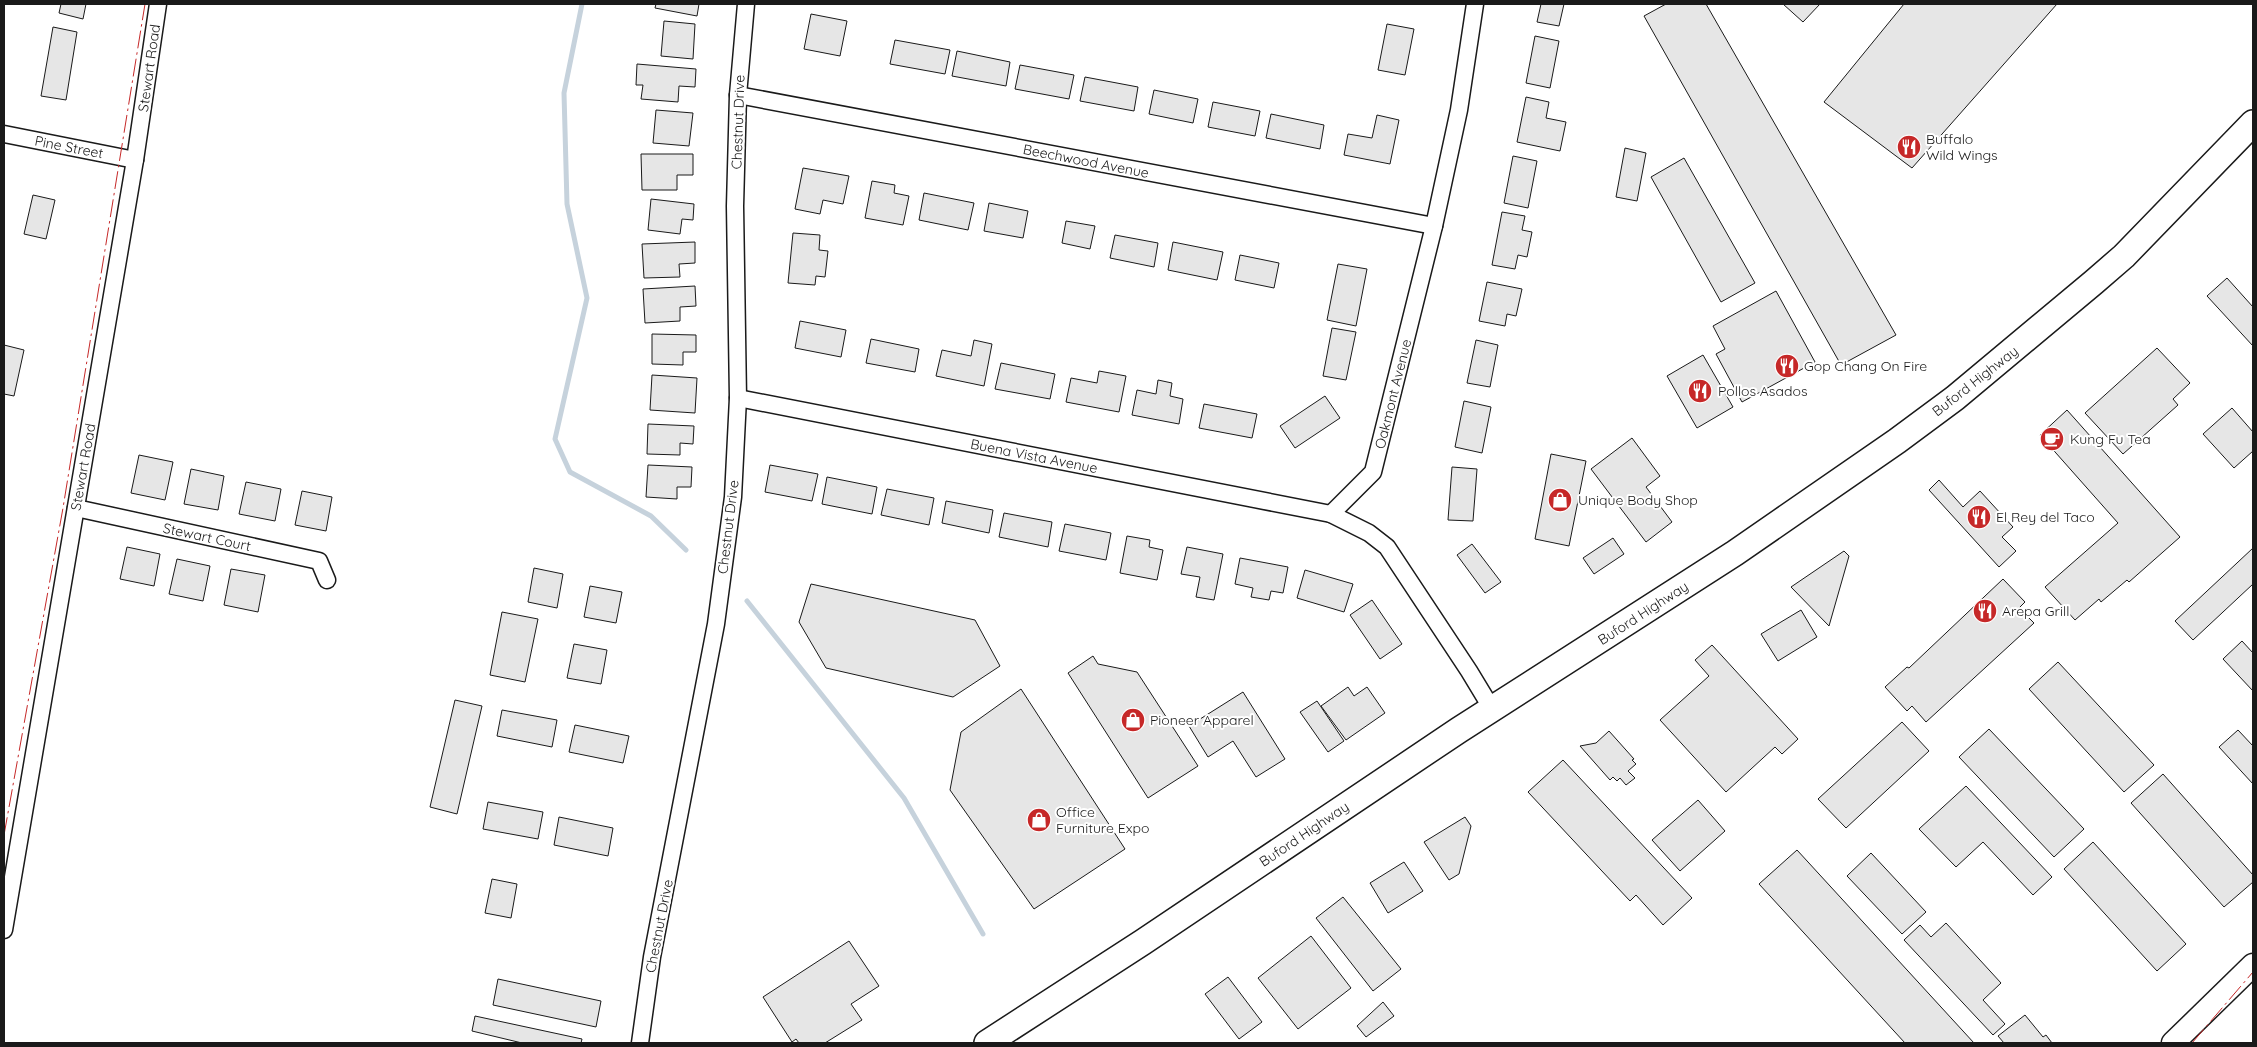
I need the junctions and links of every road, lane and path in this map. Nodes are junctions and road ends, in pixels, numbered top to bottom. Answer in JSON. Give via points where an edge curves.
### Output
{"nodes":[{"id":1,"x":158,"y":4,"type":"edge"},
{"id":2,"x":746,"y":4,"type":"edge"},
{"id":3,"x":1475,"y":4,"type":"edge"},
{"id":4,"x":738,"y":95,"type":"junction"},
{"id":5,"x":2253,"y":123,"type":"edge"},
{"id":6,"x":4,"y":134,"type":"edge"},
{"id":7,"x":135,"y":160,"type":"junction"},
{"id":8,"x":1434,"y":226,"type":"junction"},
{"id":9,"x":738,"y":398,"type":"junction"},
{"id":10,"x":76,"y":508,"type":"junction"},
{"id":11,"x":1331,"y":514,"type":"junction"},
{"id":12,"x":327,"y":580,"type":"dead end"},
{"id":13,"x":1492,"y":709,"type":"junction"},
{"id":14,"x":4,"y":930,"type":"edge"},
{"id":15,"x":2252,"y":968,"type":"edge"},
{"id":16,"x":640,"y":1043,"type":"edge"},
{"id":17,"x":987,"y":1043,"type":"edge"},
{"id":18,"x":2173,"y":1043,"type":"edge"}],
"edges":[{"from":1,"to":7,"type":"street","name":"Stewart Road"},
{"from":2,"to":4,"type":"street","name":"Chestnut Drive"},
{"from":3,"to":8,"type":"street","name":"Oakmont Avenue","via":[[1459,110]]},
{"from":4,"to":8,"type":"street","name":"Beechwood Avenue"},
{"from":4,"to":9,"type":"street","name":"Chestnut Drive","via":[[735,206]]},
{"from":5,"to":13,"type":"main road","name":"Buford Highway","via":[[2124,256],[1955,398],[1735,552]]},
{"from":6,"to":7,"type":"street","name":"Pine Street"},
{"from":7,"to":10,"type":"street","name":"Stewart Road"},
{"from":8,"to":11,"type":"street","name":"Oakmont Avenue","via":[[1373,472]]},
{"from":9,"to":11,"type":"street","name":"Buena Vista Avenue"},
{"from":9,"to":16,"type":"street","name":"Chestnut Drive","via":[[733,497],[716,624],[652,957]]},
{"from":10,"to":12,"type":"street","name":"Stewart Court","via":[[319,561]]},
{"from":10,"to":14,"type":"street","name":"Stewart Road"},
{"from":11,"to":13,"type":"street","via":[[1369,533],[1388,547]]},
{"from":13,"to":17,"type":"main road","name":"Buford Highway"},
{"from":15,"to":18,"type":"street"}]}
